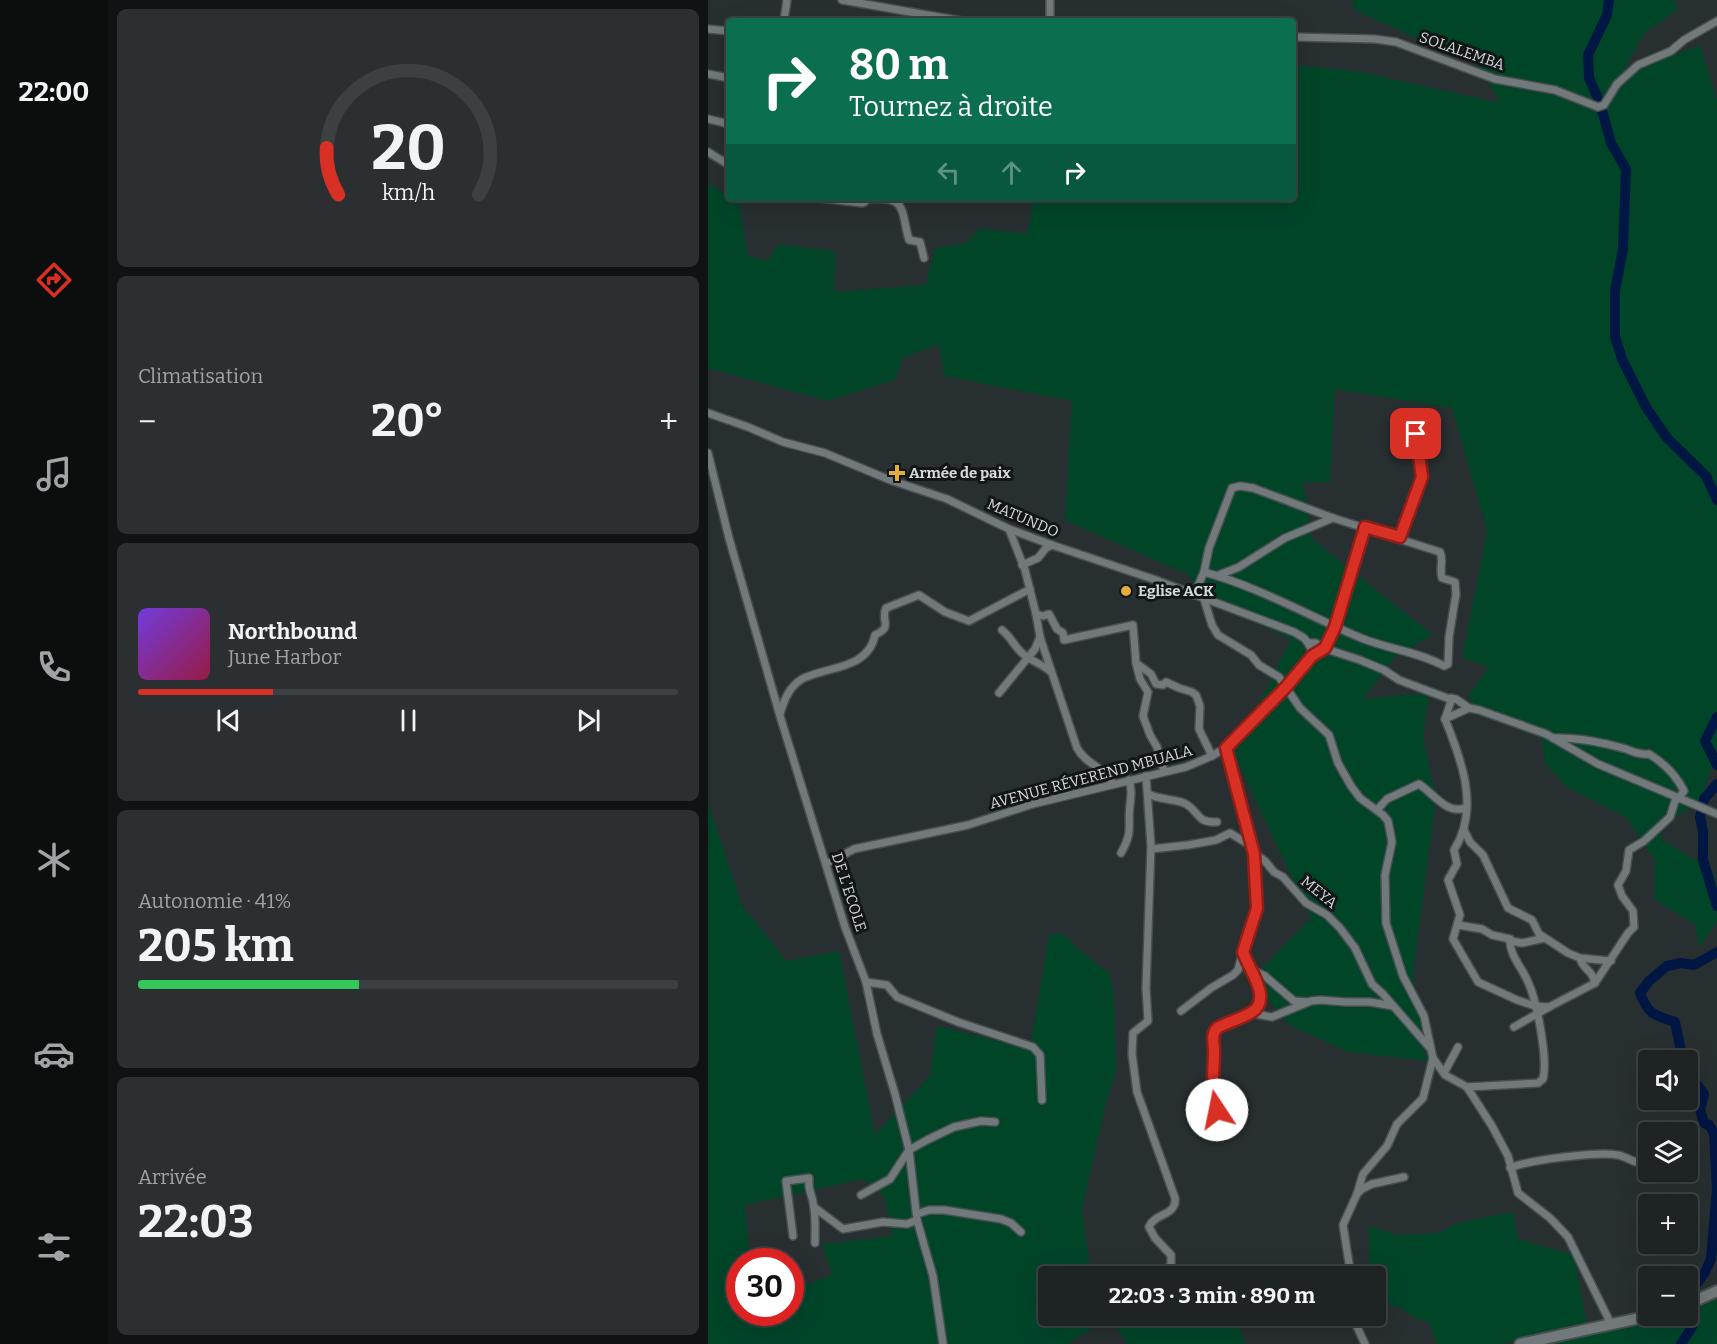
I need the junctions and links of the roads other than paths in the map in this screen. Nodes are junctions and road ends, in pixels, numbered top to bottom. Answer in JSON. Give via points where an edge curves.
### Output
{"nodes":[{"id":1,"x":787,"y":0,"type":"edge"},
{"id":2,"x":842,"y":0,"type":"edge"},
{"id":3,"x":1050,"y":0,"type":"edge"},
{"id":4,"x":871,"y":3,"type":"edge"},
{"id":5,"x":784,"y":18,"type":"edge"},
{"id":6,"x":947,"y":18,"type":"edge"},
{"id":7,"x":1050,"y":18,"type":"edge"},
{"id":8,"x":1717,"y":21,"type":"edge"},
{"id":9,"x":708,"y":28,"type":"edge"},
{"id":10,"x":726,"y":31,"type":"edge"},
{"id":11,"x":1296,"y":37,"type":"edge"},
{"id":12,"x":708,"y":74,"type":"edge"},
{"id":13,"x":726,"y":77,"type":"edge"},
{"id":14,"x":708,"y":119,"type":"edge"},
{"id":15,"x":726,"y":123,"type":"edge"},
{"id":16,"x":708,"y":152,"type":"edge"},
{"id":17,"x":726,"y":163,"type":"edge"},
{"id":18,"x":845,"y":201,"type":"edge"},
{"id":19,"x":864,"y":201,"type":"edge"},
{"id":20,"x":893,"y":201,"type":"edge"},
{"id":21,"x":924,"y":258,"type":"dead end"},
{"id":22,"x":708,"y":413,"type":"edge"},
{"id":23,"x":1432,"y":434,"type":"dead end"},
{"id":24,"x":708,"y":453,"type":"edge"},
{"id":25,"x":1333,"y":518,"type":"junction"},
{"id":26,"x":1365,"y":527,"type":"junction"},
{"id":27,"x":1009,"y":529,"type":"junction"},
{"id":28,"x":1400,"y":537,"type":"junction"},
{"id":29,"x":1052,"y":545,"type":"junction"},
{"id":30,"x":1022,"y":565,"type":"junction"},
{"id":31,"x":1204,"y":572,"type":"junction"},
{"id":32,"x":1217,"y":575,"type":"junction"},
{"id":33,"x":1030,"y":589,"type":"junction"},
{"id":34,"x":1194,"y":595,"type":"junction"},
{"id":35,"x":1204,"y":599,"type":"junction"},
{"id":36,"x":1036,"y":614,"type":"junction"},
{"id":37,"x":1335,"y":627,"type":"junction"},
{"id":38,"x":1002,"y":630,"type":"dead end"},
{"id":39,"x":1040,"y":637,"type":"junction"},
{"id":40,"x":1308,"y":643,"type":"junction"},
{"id":41,"x":1324,"y":648,"type":"junction"},
{"id":42,"x":1312,"y":656,"type":"junction"},
{"id":43,"x":1029,"y":657,"type":"junction"},
{"id":44,"x":1136,"y":663,"type":"junction"},
{"id":45,"x":1052,"y":672,"type":"junction"},
{"id":46,"x":1286,"y":687,"type":"junction"},
{"id":47,"x":999,"y":693,"type":"dead end"},
{"id":48,"x":1452,"y":698,"type":"junction"},
{"id":49,"x":1469,"y":708,"type":"junction"},
{"id":50,"x":780,"y":716,"type":"junction"},
{"id":51,"x":1445,"y":719,"type":"junction"},
{"id":52,"x":1552,"y":738,"type":"junction"},
{"id":53,"x":1226,"y":748,"type":"junction"},
{"id":54,"x":1212,"y":756,"type":"junction"},
{"id":55,"x":1164,"y":771,"type":"junction"},
{"id":56,"x":1146,"y":776,"type":"junction"},
{"id":57,"x":1129,"y":780,"type":"junction"},
{"id":58,"x":1113,"y":784,"type":"junction"},
{"id":59,"x":1148,"y":794,"type":"junction"},
{"id":60,"x":1677,"y":798,"type":"junction"},
{"id":61,"x":1465,"y":808,"type":"junction"},
{"id":62,"x":1377,"y":810,"type":"junction"},
{"id":63,"x":1717,"y":814,"type":"edge"},
{"id":64,"x":1217,"y":822,"type":"dead end"},
{"id":65,"x":1464,"y":830,"type":"junction"},
{"id":66,"x":1151,"y":849,"type":"junction"},
{"id":67,"x":1121,"y":853,"type":"dead end"},
{"id":68,"x":1254,"y":854,"type":"junction"},
{"id":69,"x":826,"y":864,"type":"junction"},
{"id":70,"x":1458,"y":925,"type":"junction"},
{"id":71,"x":1545,"y":938,"type":"junction"},
{"id":72,"x":1511,"y":941,"type":"junction"},
{"id":73,"x":1243,"y":952,"type":"junction"},
{"id":74,"x":1580,"y":958,"type":"junction"},
{"id":75,"x":1611,"y":961,"type":"junction"},
{"id":76,"x":1250,"y":969,"type":"junction"},
{"id":77,"x":866,"y":982,"type":"junction"},
{"id":78,"x":1595,"y":983,"type":"junction"},
{"id":79,"x":1308,"y":1002,"type":"junction"},
{"id":80,"x":1393,"y":1006,"type":"junction"},
{"id":81,"x":1535,"y":1006,"type":"junction"},
{"id":82,"x":1549,"y":1007,"type":"junction"},
{"id":83,"x":1181,"y":1011,"type":"dead end"},
{"id":84,"x":1250,"y":1013,"type":"junction"},
{"id":85,"x":1536,"y":1014,"type":"junction"},
{"id":86,"x":1514,"y":1027,"type":"dead end"},
{"id":87,"x":1458,"y":1047,"type":"dead end"},
{"id":88,"x":1430,"y":1048,"type":"junction"},
{"id":89,"x":1433,"y":1058,"type":"junction"},
{"id":90,"x":1444,"y":1073,"type":"junction"},
{"id":91,"x":1467,"y":1087,"type":"junction"},
{"id":92,"x":1042,"y":1100,"type":"dead end"},
{"id":93,"x":995,"y":1122,"type":"dead end"},
{"id":94,"x":1215,"y":1127,"type":"dead end"},
{"id":95,"x":909,"y":1150,"type":"junction"},
{"id":96,"x":1636,"y":1162,"type":"dead end"},
{"id":97,"x":1510,"y":1168,"type":"junction"},
{"id":98,"x":1404,"y":1177,"type":"dead end"},
{"id":99,"x":1357,"y":1194,"type":"junction"},
{"id":100,"x":861,"y":1195,"type":"dead end"},
{"id":101,"x":814,"y":1207,"type":"junction"},
{"id":102,"x":917,"y":1217,"type":"junction"},
{"id":103,"x":1021,"y":1232,"type":"dead end"},
{"id":104,"x":793,"y":1236,"type":"dead end"},
{"id":105,"x":815,"y":1244,"type":"dead end"},
{"id":106,"x":1170,"y":1266,"type":"edge"},
{"id":107,"x":1349,"y":1266,"type":"edge"},
{"id":108,"x":1717,"y":1291,"type":"edge"},
{"id":109,"x":1698,"y":1299,"type":"edge"},
{"id":110,"x":1638,"y":1318,"type":"edge"},
{"id":111,"x":1611,"y":1324,"type":"junction"},
{"id":112,"x":1357,"y":1326,"type":"edge"},
{"id":113,"x":943,"y":1344,"type":"edge"},
{"id":114,"x":1365,"y":1344,"type":"edge"},
{"id":115,"x":1520,"y":1344,"type":"edge"}],
"edges":[{"from":1,"to":5,"type":"street"},
{"from":2,"to":4,"type":"street"},
{"from":3,"to":7,"type":"street"},
{"from":4,"to":6,"type":"street"},
{"from":8,"to":11,"type":"street","name":"SOLALEMBA","via":[[1671,51],[1638,65],[1601,106],[1555,90],[1495,79],[1396,42]]},
{"from":9,"to":10,"type":"street"},
{"from":12,"to":13,"type":"street"},
{"from":14,"to":15,"type":"street"},
{"from":16,"to":17,"type":"street"},
{"from":18,"to":19,"type":"street"},
{"from":20,"to":21,"type":"street","via":[[904,213],[909,240],[920,242]]},
{"from":22,"to":27,"type":"street","name":"MATUNDO","via":[[947,499]]},
{"from":23,"to":28,"type":"street","via":[[1416,434],[1422,477]]},
{"from":24,"to":50,"type":"street","name":"DE L'ECOLE"},
{"from":25,"to":26,"type":"street"},
{"from":25,"to":31,"type":"street","via":[[1253,488],[1232,488]]},
{"from":25,"to":32,"type":"street","via":[[1285,538],[1239,567]]},
{"from":26,"to":28,"type":"street"},
{"from":26,"to":37,"type":"street"},
{"from":27,"to":29,"type":"street","name":"MATUNDO"},
{"from":27,"to":30,"type":"street"},
{"from":28,"to":37,"type":"street","via":[[1440,552],[1442,578],[1455,582],[1447,666]]},
{"from":29,"to":30,"type":"street","via":[[1038,558]]},
{"from":29,"to":34,"type":"street","name":"MATUNDO"},
{"from":30,"to":33,"type":"street"},
{"from":31,"to":32,"type":"street"},
{"from":31,"to":34,"type":"street"},
{"from":32,"to":37,"type":"street"},
{"from":33,"to":36,"type":"street"},
{"from":33,"to":50,"type":"street","via":[[969,621],[919,596],[886,608],[884,631],[875,636],[862,657],[803,679],[785,696]]},
{"from":34,"to":35,"type":"street","name":"MATUNDO"},
{"from":35,"to":40,"type":"street","name":"MATUNDO","via":[[1294,632]]},
{"from":35,"to":46,"type":"street","via":[[1218,635],[1276,674]]},
{"from":36,"to":39,"type":"street"},
{"from":36,"to":44,"type":"street","via":[[1049,614],[1064,640],[1133,625]]},
{"from":37,"to":41,"type":"street"},
{"from":38,"to":43,"type":"street"},
{"from":39,"to":43,"type":"street"},
{"from":39,"to":45,"type":"street"},
{"from":40,"to":41,"type":"street","name":"MATUNDO"},
{"from":40,"to":42,"type":"street"},
{"from":41,"to":42,"type":"street","name":"AVENUE RÉVEREND MBUALA"},
{"from":41,"to":48,"type":"street","name":"MATUNDO"},
{"from":42,"to":46,"type":"street","name":"AVENUE RÉVEREND MBUALA"},
{"from":43,"to":45,"type":"street"},
{"from":43,"to":47,"type":"street"},
{"from":44,"to":54,"type":"street","via":[[1150,674],[1155,684],[1166,682],[1196,695],[1200,706],[1199,729]]},
{"from":44,"to":55,"type":"street","via":[[1148,692],[1143,716]]},
{"from":45,"to":58,"type":"street","via":[[1082,756],[1110,777]]},
{"from":46,"to":53,"type":"street","name":"AVENUE RÉVEREND MBUALA"},
{"from":46,"to":62,"type":"street","via":[[1300,708],[1329,735],[1351,786]]},
{"from":48,"to":49,"type":"street","name":"MATUNDO"},
{"from":48,"to":51,"type":"street"},
{"from":49,"to":51,"type":"street"},
{"from":49,"to":52,"type":"street","name":"MATUNDO"},
{"from":50,"to":69,"type":"street","name":"DE L'ECOLE"},
{"from":51,"to":61,"type":"street","via":[[1463,774],[1468,798]]},
{"from":52,"to":60,"type":"street","via":[[1598,764]]},
{"from":52,"to":60,"type":"street","via":[[1591,741],[1649,754],[1669,769],[1681,785],[1684,791]]},
{"from":53,"to":54,"type":"street","name":"AVENUE RÉVEREND MBUALA"},
{"from":53,"to":68,"type":"street"},
{"from":54,"to":55,"type":"street","name":"AVENUE RÉVEREND MBUALA"},
{"from":55,"to":56,"type":"street","name":"AVENUE RÉVEREND MBUALA"},
{"from":56,"to":57,"type":"street","name":"AVENUE RÉVEREND MBUALA"},
{"from":56,"to":59,"type":"street"},
{"from":57,"to":58,"type":"street","name":"AVENUE RÉVEREND MBUALA"},
{"from":57,"to":67,"type":"street","via":[[1133,794],[1130,831]]},
{"from":58,"to":69,"type":"street","name":"AVENUE RÉVEREND MBUALA","via":[[969,825],[854,849]]},
{"from":59,"to":64,"type":"street","via":[[1187,804],[1200,819]]},
{"from":59,"to":66,"type":"street"},
{"from":60,"to":63,"type":"street"},
{"from":60,"to":75,"type":"street","via":[[1670,817],[1629,850],[1626,871],[1618,885],[1633,911],[1634,927]]},
{"from":61,"to":62,"type":"street","via":[[1448,807],[1419,784],[1387,799]]},
{"from":61,"to":65,"type":"street"},
{"from":62,"to":88,"type":"street","via":[[1388,821],[1392,834],[1384,884],[1388,933],[1403,976],[1424,1016]]},
{"from":65,"to":70,"type":"street","via":[[1454,850],[1457,864],[1448,880],[1460,915]]},
{"from":65,"to":71,"type":"street","via":[[1483,855],[1505,904],[1532,920]]},
{"from":66,"to":68,"type":"street","name":"MEYA","via":[[1216,840],[1230,833],[1248,844]]},
{"from":66,"to":106,"type":"street","via":[[1148,1021],[1133,1033],[1132,1054],[1137,1092],[1175,1198],[1172,1210],[1153,1220],[1149,1227],[1171,1255]]},
{"from":68,"to":73,"type":"street","via":[[1257,908]]},
{"from":68,"to":80,"type":"street","name":"MEYA","via":[[1283,877],[1306,903],[1340,928],[1355,948],[1372,984]]},
{"from":69,"to":77,"type":"street","name":"DE L'ECOLE"},
{"from":70,"to":72,"type":"street","via":[[1482,929]]},
{"from":70,"to":81,"type":"street","via":[[1453,939],[1474,978]]},
{"from":71,"to":72,"type":"street"},
{"from":71,"to":74,"type":"street"},
{"from":72,"to":81,"type":"street","via":[[1510,950],[1528,981]]},
{"from":73,"to":76,"type":"street"},
{"from":73,"to":83,"type":"street","via":[[1233,975]]},
{"from":74,"to":75,"type":"street"},
{"from":74,"to":78,"type":"street"},
{"from":75,"to":78,"type":"street"},
{"from":76,"to":79,"type":"street","via":[[1265,976],[1294,1001]]},
{"from":76,"to":84,"type":"street","via":[[1261,996],[1257,1008]]},
{"from":77,"to":92,"type":"street","via":[[887,985],[897,997],[1034,1047],[1040,1055]]},
{"from":77,"to":95,"type":"street","name":"DE L'ECOLE"},
{"from":78,"to":82,"type":"street"},
{"from":79,"to":80,"type":"street","via":[[1363,1001]]},
{"from":79,"to":84,"type":"street","via":[[1272,1017]]},
{"from":80,"to":88,"type":"street","name":"MEYA"},
{"from":81,"to":82,"type":"street"},
{"from":81,"to":85,"type":"street"},
{"from":82,"to":85,"type":"street"},
{"from":84,"to":94,"type":"street","via":[[1214,1033],[1211,1079],[1217,1110]]},
{"from":85,"to":86,"type":"street"},
{"from":85,"to":91,"type":"street","via":[[1543,1079],[1538,1083]]},
{"from":87,"to":90,"type":"street"},
{"from":88,"to":89,"type":"street"},
{"from":89,"to":90,"type":"street"},
{"from":89,"to":99,"type":"street","via":[[1423,1098],[1397,1124],[1387,1146],[1364,1174]]},
{"from":90,"to":91,"type":"street"},
{"from":91,"to":97,"type":"street","via":[[1508,1156]]},
{"from":93,"to":95,"type":"street","via":[[954,1126]]},
{"from":95,"to":100,"type":"street","via":[[890,1179]]},
{"from":95,"to":102,"type":"street","name":"DE L'ECOLE"},
{"from":96,"to":97,"type":"street","via":[[1619,1155],[1596,1154]]},
{"from":97,"to":111,"type":"street","via":[[1518,1193],[1568,1237]]},
{"from":98,"to":99,"type":"street","via":[[1372,1184]]},
{"from":99,"to":107,"type":"street","via":[[1343,1225]]},
{"from":101,"to":102,"type":"street","via":[[843,1229],[883,1222],[907,1224]]},
{"from":101,"to":104,"type":"street","via":[[808,1191],[809,1178],[786,1181]]},
{"from":101,"to":105,"type":"street"},
{"from":102,"to":103,"type":"street","via":[[929,1210],[944,1210],[1001,1219]]},
{"from":102,"to":113,"type":"street","name":"DE L'ECOLE","via":[[933,1276]]},
{"from":108,"to":109,"type":"street"},
{"from":110,"to":111,"type":"street"},
{"from":111,"to":115,"type":"street"},
{"from":112,"to":114,"type":"street"}]}
